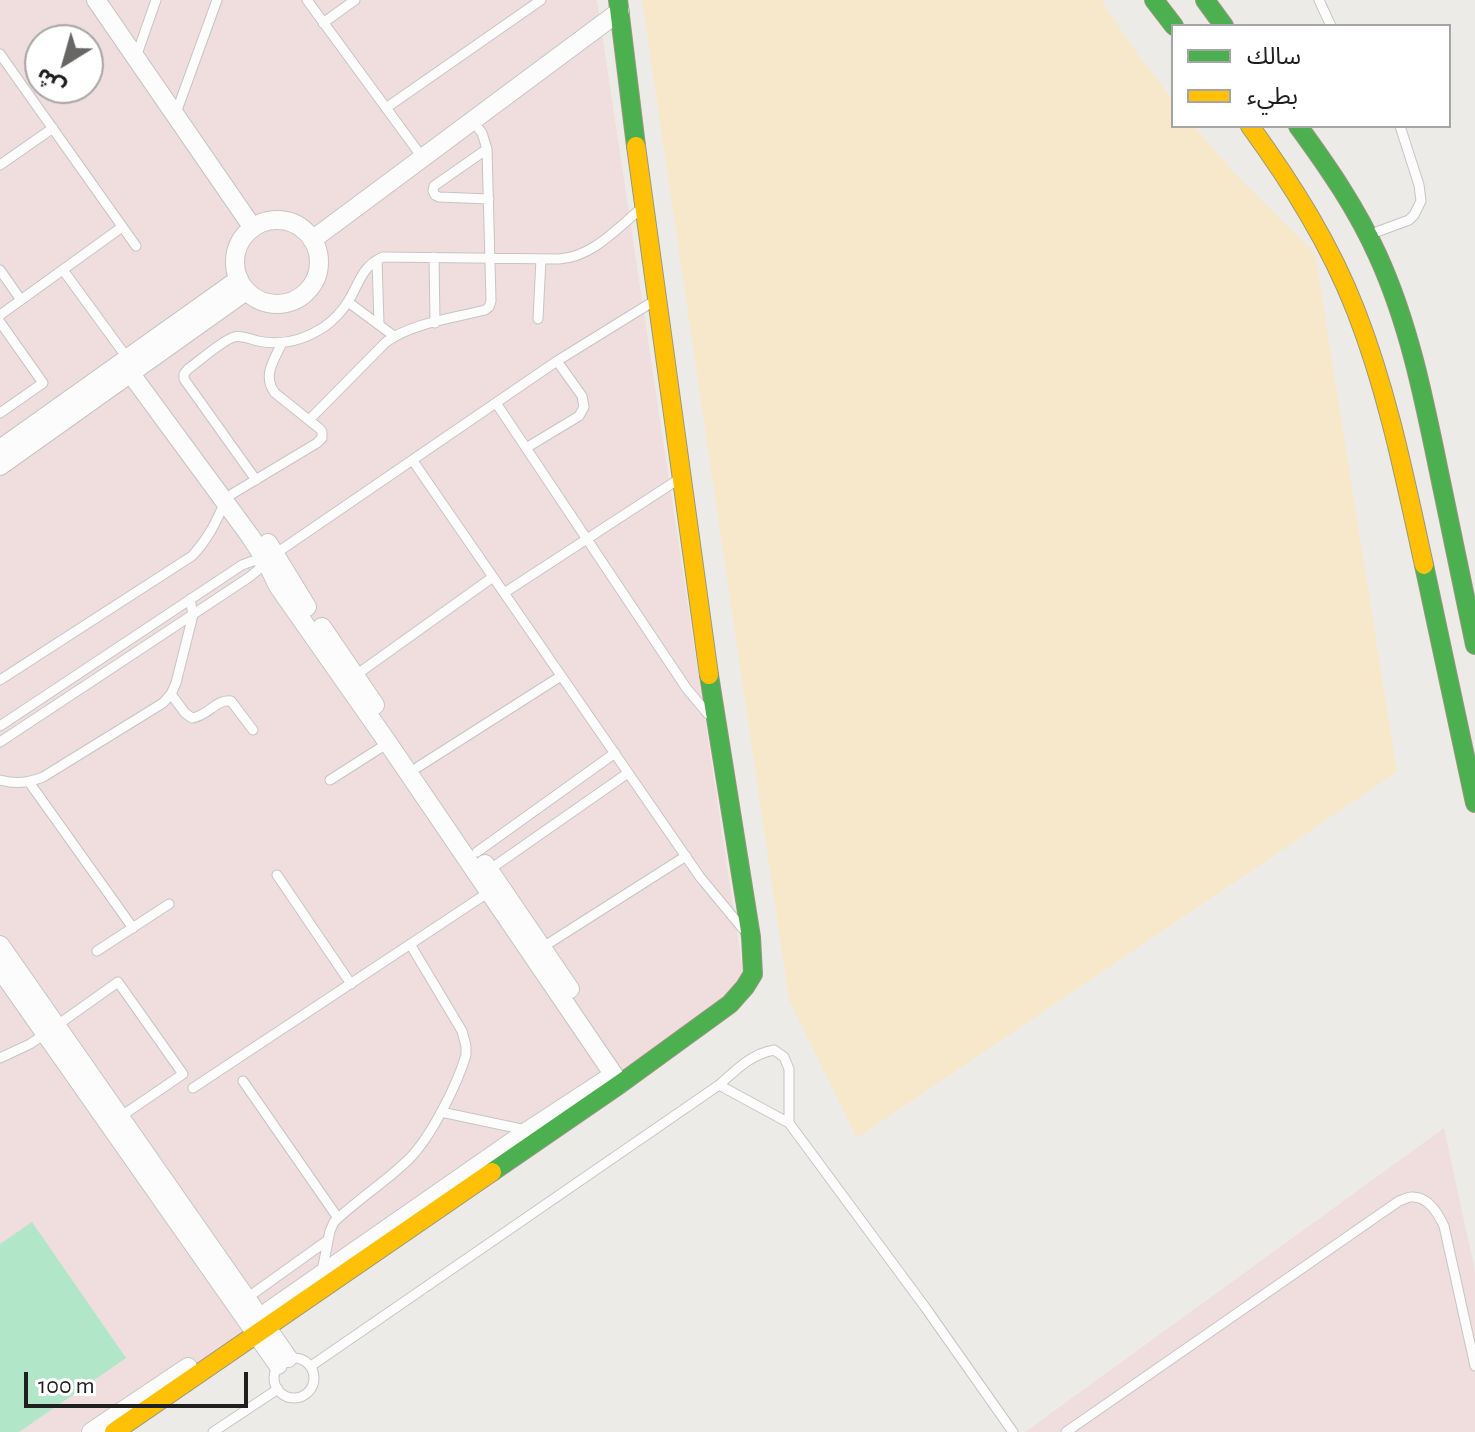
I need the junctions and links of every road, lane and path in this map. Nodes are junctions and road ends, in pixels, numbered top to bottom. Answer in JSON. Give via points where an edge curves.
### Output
{"nodes":[{"id":1,"x":96,"y":0,"type":"edge"},
{"id":2,"x":156,"y":0,"type":"edge"},
{"id":3,"x":217,"y":0,"type":"edge"},
{"id":4,"x":307,"y":0,"type":"edge"},
{"id":5,"x":355,"y":0,"type":"edge"},
{"id":6,"x":541,"y":0,"type":"edge"},
{"id":7,"x":1154,"y":0,"type":"edge"},
{"id":8,"x":1205,"y":0,"type":"edge"},
{"id":9,"x":1319,"y":0,"type":"edge"},
{"id":10,"x":619,"y":5,"type":"edge"},
{"id":11,"x":323,"y":23,"type":"junction"},
{"id":12,"x":1172,"y":24,"type":"edge"},
{"id":13,"x":1223,"y":24,"type":"edge"},
{"id":14,"x":1330,"y":24,"type":"edge"},
{"id":15,"x":0,"y":54,"type":"edge"},
{"id":16,"x":136,"y":58,"type":"junction"},
{"id":17,"x":386,"y":108,"type":"junction"},
{"id":18,"x":175,"y":116,"type":"junction"},
{"id":19,"x":472,"y":120,"type":"junction"},
{"id":20,"x":53,"y":128,"type":"junction"},
{"id":21,"x":1251,"y":128,"type":"edge"},
{"id":22,"x":1299,"y":128,"type":"edge"},
{"id":23,"x":1401,"y":128,"type":"edge"},
{"id":24,"x":487,"y":149,"type":"junction"},
{"id":25,"x":422,"y":157,"type":"junction"},
{"id":26,"x":0,"y":165,"type":"edge"},
{"id":27,"x":489,"y":199,"type":"junction"},
{"id":28,"x":644,"y":207,"type":"junction"},
{"id":29,"x":122,"y":227,"type":"junction"},
{"id":30,"x":253,"y":228,"type":"junction"},
{"id":31,"x":1368,"y":236,"type":"junction"},
{"id":32,"x":312,"y":240,"type":"junction"},
{"id":33,"x":136,"y":246,"type":"dead end"},
{"id":34,"x":434,"y":257,"type":"junction"},
{"id":35,"x":490,"y":258,"type":"junction"},
{"id":36,"x":541,"y":259,"type":"junction"},
{"id":37,"x":377,"y":260,"type":"junction"},
{"id":38,"x":0,"y":270,"type":"edge"},
{"id":39,"x":63,"y":270,"type":"junction"},
{"id":40,"x":242,"y":285,"type":"junction"},
{"id":41,"x":21,"y":300,"type":"junction"},
{"id":42,"x":656,"y":300,"type":"junction"},
{"id":43,"x":348,"y":302,"type":"junction"},
{"id":44,"x":0,"y":315,"type":"edge"},
{"id":45,"x":538,"y":319,"type":"dead end"},
{"id":46,"x":0,"y":322,"type":"edge"},
{"id":47,"x":435,"y":323,"type":"junction"},
{"id":48,"x":379,"y":324,"type":"junction"},
{"id":49,"x":394,"y":336,"type":"junction"},
{"id":50,"x":282,"y":343,"type":"junction"},
{"id":51,"x":557,"y":361,"type":"junction"},
{"id":52,"x":133,"y":367,"type":"junction"},
{"id":53,"x":496,"y":403,"type":"junction"},
{"id":54,"x":0,"y":413,"type":"edge"},
{"id":55,"x":309,"y":420,"type":"junction"},
{"id":56,"x":526,"y":448,"type":"junction"},
{"id":57,"x":0,"y":449,"type":"edge"},
{"id":58,"x":413,"y":461,"type":"junction"},
{"id":59,"x":0,"y":466,"type":"edge"},
{"id":60,"x":681,"y":478,"type":"junction"},
{"id":61,"x":256,"y":480,"type":"junction"},
{"id":62,"x":228,"y":498,"type":"junction"},
{"id":63,"x":586,"y":538,"type":"junction"},
{"id":64,"x":270,"y":557,"type":"junction"},
{"id":65,"x":493,"y":577,"type":"junction"},
{"id":66,"x":504,"y":593,"type":"junction"},
{"id":67,"x":190,"y":599,"type":"junction"},
{"id":68,"x":193,"y":615,"type":"junction"},
{"id":69,"x":1475,"y":645,"type":"edge"},
{"id":70,"x":561,"y":676,"type":"junction"},
{"id":71,"x":350,"y":679,"type":"junction"},
{"id":72,"x":0,"y":680,"type":"edge"},
{"id":73,"x":171,"y":694,"type":"junction"},
{"id":74,"x":715,"y":721,"type":"junction"},
{"id":75,"x":0,"y":726,"type":"edge"},
{"id":76,"x":253,"y":730,"type":"dead end"},
{"id":77,"x":0,"y":742,"type":"edge"},
{"id":78,"x":388,"y":743,"type":"junction"},
{"id":79,"x":615,"y":753,"type":"junction"},
{"id":80,"x":413,"y":771,"type":"junction"},
{"id":81,"x":628,"y":773,"type":"junction"},
{"id":82,"x":0,"y":780,"type":"edge"},
{"id":83,"x":330,"y":780,"type":"dead end"},
{"id":84,"x":29,"y":782,"type":"junction"},
{"id":85,"x":1475,"y":803,"type":"edge"},
{"id":86,"x":477,"y":852,"type":"junction"},
{"id":87,"x":686,"y":856,"type":"junction"},
{"id":88,"x":277,"y":875,"type":"dead end"},
{"id":89,"x":490,"y":881,"type":"junction"},
{"id":90,"x":169,"y":904,"type":"dead end"},
{"id":91,"x":133,"y":928,"type":"junction"},
{"id":92,"x":751,"y":937,"type":"junction"},
{"id":93,"x":410,"y":944,"type":"junction"},
{"id":94,"x":0,"y":945,"type":"edge"},
{"id":95,"x":97,"y":951,"type":"dead end"},
{"id":96,"x":537,"y":951,"type":"junction"},
{"id":97,"x":0,"y":969,"type":"edge"},
{"id":98,"x":351,"y":984,"type":"junction"},
{"id":99,"x":51,"y":1030,"type":"junction"},
{"id":100,"x":0,"y":1058,"type":"edge"},
{"id":101,"x":621,"y":1076,"type":"junction"},
{"id":102,"x":243,"y":1081,"type":"dead end"},
{"id":103,"x":719,"y":1085,"type":"junction"},
{"id":104,"x":193,"y":1088,"type":"dead end"},
{"id":105,"x":441,"y":1112,"type":"junction"},
{"id":106,"x":114,"y":1121,"type":"junction"},
{"id":107,"x":789,"y":1123,"type":"junction"},
{"id":108,"x":529,"y":1130,"type":"junction"},
{"id":109,"x":338,"y":1218,"type":"junction"},
{"id":110,"x":328,"y":1240,"type":"junction"},
{"id":111,"x":320,"y":1282,"type":"junction"},
{"id":112,"x":247,"y":1298,"type":"junction"},
{"id":113,"x":258,"y":1326,"type":"junction"},
{"id":114,"x":283,"y":1362,"type":"junction"},
{"id":115,"x":311,"y":1366,"type":"junction"},
{"id":116,"x":1475,"y":1366,"type":"edge"},
{"id":117,"x":278,"y":1389,"type":"junction"},
{"id":118,"x":91,"y":1432,"type":"edge"},
{"id":119,"x":114,"y":1432,"type":"edge"},
{"id":120,"x":213,"y":1432,"type":"edge"},
{"id":121,"x":1013,"y":1432,"type":"edge"},
{"id":122,"x":1066,"y":1432,"type":"edge"}],
"edges":[{"from":1,"to":16,"type":"street"},
{"from":2,"to":16,"type":"lane"},
{"from":3,"to":18,"type":"lane"},
{"from":4,"to":11,"type":"lane"},
{"from":5,"to":11,"type":"lane"},
{"from":6,"to":17,"type":"lane"},
{"from":7,"to":12,"type":"street"},
{"from":8,"to":13,"type":"street"},
{"from":9,"to":14,"type":"lane"},
{"from":10,"to":19,"type":"street"},
{"from":10,"to":28,"type":"street"},
{"from":11,"to":17,"type":"lane"},
{"from":15,"to":20,"type":"lane"},
{"from":16,"to":18,"type":"street"},
{"from":17,"to":25,"type":"lane"},
{"from":18,"to":30,"type":"street"},
{"from":19,"to":24,"type":"lane"},
{"from":19,"to":25,"type":"street"},
{"from":20,"to":26,"type":"lane"},
{"from":20,"to":29,"type":"lane"},
{"from":21,"to":85,"type":"street","via":[[1316,225],[1342,276],[1382,383]]},
{"from":22,"to":31,"type":"street"},
{"from":23,"to":31,"type":"lane","via":[[1421,201],[1409,220]]},
{"from":24,"to":27,"type":"lane"},
{"from":24,"to":27,"type":"lane","via":[[433,191],[439,197]]},
{"from":25,"to":32,"type":"street"},
{"from":27,"to":35,"type":"lane"},
{"from":28,"to":36,"type":"lane","via":[[589,251],[567,259]]},
{"from":28,"to":42,"type":"street"},
{"from":29,"to":33,"type":"lane"},
{"from":29,"to":39,"type":"lane"},
{"from":30,"to":32,"type":"street","via":[[285,221]]},
{"from":30,"to":40,"type":"street","via":[[238,247],[235,263]]},
{"from":31,"to":69,"type":"street","via":[[1419,380]]},
{"from":32,"to":40,"type":"street","via":[[319,269],[303,296],[274,304],[254,297]]},
{"from":34,"to":35,"type":"lane"},
{"from":34,"to":37,"type":"lane"},
{"from":34,"to":47,"type":"lane"},
{"from":35,"to":36,"type":"lane"},
{"from":35,"to":47,"type":"lane","via":[[489,307]]},
{"from":36,"to":45,"type":"lane"},
{"from":37,"to":43,"type":"lane","via":[[365,268]]},
{"from":37,"to":48,"type":"lane"},
{"from":38,"to":41,"type":"lane"},
{"from":39,"to":41,"type":"lane"},
{"from":39,"to":52,"type":"lane"},
{"from":40,"to":52,"type":"street"},
{"from":41,"to":44,"type":"lane"},
{"from":42,"to":51,"type":"lane"},
{"from":42,"to":60,"type":"street"},
{"from":43,"to":48,"type":"lane"},
{"from":43,"to":50,"type":"lane","via":[[323,327]]},
{"from":46,"to":54,"type":"lane","via":[[43,383]]},
{"from":47,"to":49,"type":"lane"},
{"from":48,"to":49,"type":"lane"},
{"from":49,"to":55,"type":"lane"},
{"from":50,"to":55,"type":"lane","via":[[269,382]]},
{"from":50,"to":61,"type":"lane","via":[[230,338],[184,374]]},
{"from":51,"to":53,"type":"lane"},
{"from":51,"to":56,"type":"lane","via":[[584,407],[579,416]]},
{"from":52,"to":57,"type":"street"},
{"from":52,"to":59,"type":"street"},
{"from":52,"to":62,"type":"street"},
{"from":53,"to":56,"type":"lane"},
{"from":53,"to":58,"type":"lane"},
{"from":55,"to":61,"type":"lane","via":[[322,432],[320,441]]},
{"from":56,"to":63,"type":"lane"},
{"from":58,"to":64,"type":"lane"},
{"from":58,"to":65,"type":"lane"},
{"from":60,"to":63,"type":"lane"},
{"from":60,"to":74,"type":"street"},
{"from":61,"to":62,"type":"lane"},
{"from":62,"to":64,"type":"street"},
{"from":62,"to":72,"type":"lane","via":[[192,556]]},
{"from":63,"to":66,"type":"lane"},
{"from":63,"to":74,"type":"lane","via":[[687,689]]},
{"from":64,"to":67,"type":"lane","via":[[242,565]]},
{"from":64,"to":68,"type":"lane"},
{"from":64,"to":71,"type":"street"},
{"from":65,"to":66,"type":"lane"},
{"from":65,"to":71,"type":"lane"},
{"from":66,"to":70,"type":"lane"},
{"from":67,"to":68,"type":"lane"},
{"from":67,"to":75,"type":"lane"},
{"from":68,"to":73,"type":"lane"},
{"from":68,"to":77,"type":"lane"},
{"from":70,"to":79,"type":"lane"},
{"from":70,"to":80,"type":"lane"},
{"from":71,"to":78,"type":"street"},
{"from":71,"to":80,"type":"street"},
{"from":73,"to":76,"type":"lane","via":[[192,718],[231,701]]},
{"from":73,"to":84,"type":"lane"},
{"from":74,"to":92,"type":"street"},
{"from":78,"to":80,"type":"street"},
{"from":78,"to":83,"type":"lane"},
{"from":79,"to":81,"type":"lane"},
{"from":79,"to":86,"type":"lane"},
{"from":80,"to":86,"type":"street"},
{"from":80,"to":89,"type":"street"},
{"from":81,"to":87,"type":"lane"},
{"from":81,"to":89,"type":"lane"},
{"from":82,"to":84,"type":"lane"},
{"from":84,"to":91,"type":"lane"},
{"from":86,"to":89,"type":"street"},
{"from":87,"to":92,"type":"lane"},
{"from":87,"to":96,"type":"lane"},
{"from":88,"to":98,"type":"lane"},
{"from":89,"to":93,"type":"lane"},
{"from":89,"to":96,"type":"street"},
{"from":90,"to":91,"type":"lane"},
{"from":91,"to":95,"type":"lane"},
{"from":92,"to":101,"type":"street","via":[[753,974],[737,997]]},
{"from":93,"to":98,"type":"lane"},
{"from":93,"to":105,"type":"lane","via":[[465,1038],[463,1063]]},
{"from":94,"to":99,"type":"street"},
{"from":96,"to":101,"type":"street"},
{"from":97,"to":99,"type":"street"},
{"from":98,"to":104,"type":"lane"},
{"from":99,"to":100,"type":"lane"},
{"from":99,"to":106,"type":"street"},
{"from":99,"to":106,"type":"lane","via":[[118,982],[175,1062],[183,1074]]},
{"from":101,"to":108,"type":"street"},
{"from":101,"to":111,"type":"street"},
{"from":102,"to":109,"type":"lane"},
{"from":103,"to":107,"type":"lane"},
{"from":103,"to":107,"type":"lane","via":[[752,1057],[774,1050],[789,1069]]},
{"from":103,"to":115,"type":"lane"},
{"from":105,"to":108,"type":"lane"},
{"from":105,"to":109,"type":"lane","via":[[409,1159]]},
{"from":106,"to":112,"type":"street"},
{"from":106,"to":113,"type":"street"},
{"from":107,"to":121,"type":"lane"},
{"from":108,"to":111,"type":"street"},
{"from":109,"to":110,"type":"lane"},
{"from":110,"to":111,"type":"lane"},
{"from":110,"to":112,"type":"lane"},
{"from":111,"to":113,"type":"street"},
{"from":112,"to":113,"type":"street"},
{"from":113,"to":114,"type":"street"},
{"from":113,"to":118,"type":"street"},
{"from":113,"to":119,"type":"street"},
{"from":114,"to":115,"type":"lane","via":[[301,1358]]},
{"from":114,"to":117,"type":"lane","via":[[274,1377]]},
{"from":115,"to":117,"type":"lane","via":[[314,1384],[306,1394],[288,1397]]},
{"from":116,"to":122,"type":"lane","via":[[1444,1226],[1427,1202],[1413,1197],[1399,1201]]},
{"from":117,"to":120,"type":"lane"}]}
